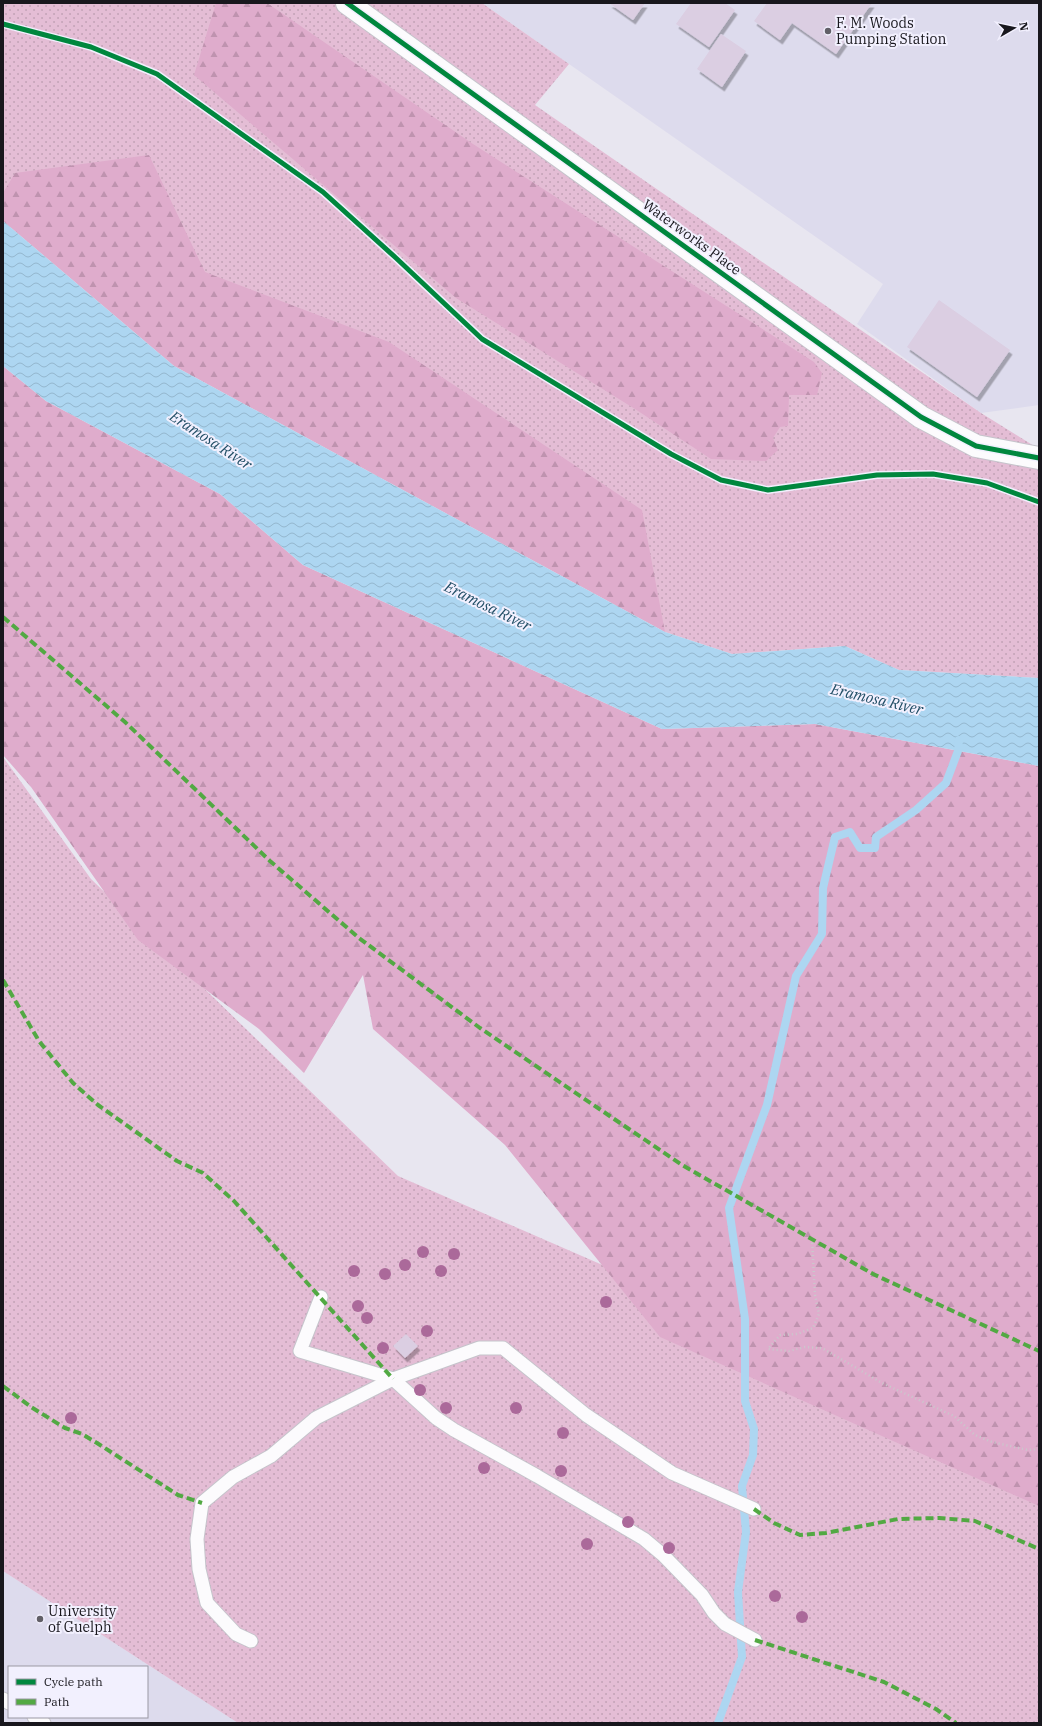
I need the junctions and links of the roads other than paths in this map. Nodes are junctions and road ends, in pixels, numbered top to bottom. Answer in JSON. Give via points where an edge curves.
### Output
{"nodes":[{"id":1,"x":347,"y":3,"type":"edge"},
{"id":2,"x":1039,"y":458,"type":"edge"},
{"id":3,"x":321,"y":1297,"type":"dead end"},
{"id":4,"x":393,"y":1379,"type":"junction"},
{"id":5,"x":754,"y":1509,"type":"dead end"},
{"id":6,"x":252,"y":1640,"type":"dead end"},
{"id":7,"x":754,"y":1640,"type":"dead end"}],
"edges":[{"from":1,"to":2,"type":"street","name":"Waterworks Place","via":[[921,417],[976,446]]},
{"from":3,"to":4,"type":"lane","via":[[300,1351]]},
{"from":4,"to":5,"type":"lane","via":[[479,1348],[503,1348],[586,1415],[672,1473]]},
{"from":4,"to":6,"type":"lane","via":[[316,1418],[271,1456],[232,1477],[202,1503],[196,1539],[198,1570],[207,1603],[236,1634]]},
{"from":4,"to":7,"type":"lane","via":[[436,1418],[454,1430],[644,1539],[702,1595],[725,1624]]}]}
